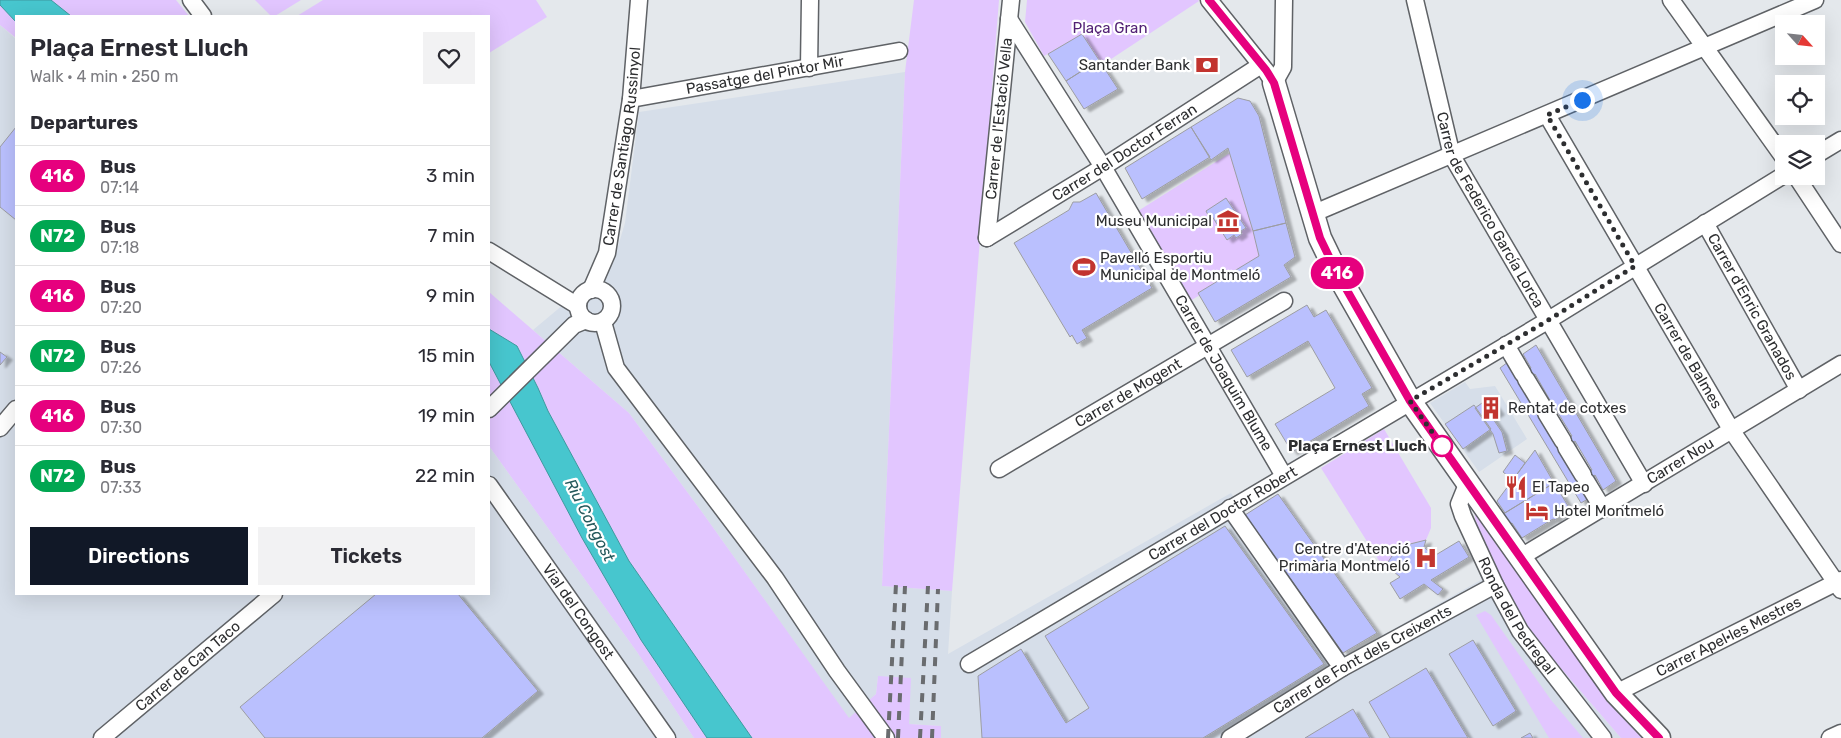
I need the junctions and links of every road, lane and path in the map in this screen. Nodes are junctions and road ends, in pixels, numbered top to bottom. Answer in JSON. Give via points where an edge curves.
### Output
{"nodes":[{"id":1,"x":191,"y":0,"type":"edge"},
{"id":2,"x":639,"y":0,"type":"edge"},
{"id":3,"x":810,"y":0,"type":"edge"},
{"id":4,"x":1011,"y":0,"type":"edge"},
{"id":5,"x":1209,"y":0,"type":"edge"},
{"id":6,"x":1284,"y":0,"type":"edge"},
{"id":7,"x":1415,"y":0,"type":"edge"},
{"id":8,"x":1672,"y":0,"type":"edge"},
{"id":9,"x":1815,"y":0,"type":"edge"},
{"id":10,"x":202,"y":15,"type":"edge"},
{"id":11,"x":1009,"y":19,"type":"junction"},
{"id":12,"x":1705,"y":47,"type":"junction"},
{"id":13,"x":899,"y":51,"type":"dead end"},
{"id":14,"x":1261,"y":64,"type":"junction"},
{"id":15,"x":808,"y":68,"type":"junction"},
{"id":16,"x":1274,"y":83,"type":"junction"},
{"id":17,"x":632,"y":98,"type":"junction"},
{"id":18,"x":1547,"y":115,"type":"junction"},
{"id":19,"x":1841,"y":140,"type":"edge"},
{"id":20,"x":1775,"y":145,"type":"edge"},
{"id":21,"x":1825,"y":150,"type":"edge"},
{"id":22,"x":1452,"y":156,"type":"junction"},
{"id":23,"x":1102,"y":167,"type":"junction"},
{"id":24,"x":1775,"y":180,"type":"edge"},
{"id":25,"x":1802,"y":185,"type":"edge"},
{"id":26,"x":1312,"y":214,"type":"junction"},
{"id":27,"x":1705,"y":223,"type":"junction"},
{"id":28,"x":987,"y":238,"type":"joint"},
{"id":29,"x":1841,"y":244,"type":"edge"},
{"id":30,"x":490,"y":252,"type":"edge"},
{"id":31,"x":1635,"y":266,"type":"junction"},
{"id":32,"x":591,"y":290,"type":"junction"},
{"id":33,"x":1284,"y":301,"type":"dead end"},
{"id":34,"x":582,"y":313,"type":"junction"},
{"id":35,"x":1547,"y":321,"type":"junction"},
{"id":36,"x":603,"y":322,"type":"junction"},
{"id":37,"x":1208,"y":345,"type":"junction"},
{"id":38,"x":1506,"y":345,"type":"junction"},
{"id":39,"x":1841,"y":364,"type":"edge"},
{"id":40,"x":1799,"y":390,"type":"junction"},
{"id":41,"x":1410,"y":401,"type":"junction"},
{"id":42,"x":490,"y":408,"type":"edge"},
{"id":43,"x":15,"y":410,"type":"edge"},
{"id":44,"x":0,"y":428,"type":"edge"},
{"id":45,"x":1732,"y":431,"type":"junction"},
{"id":46,"x":999,"y":468,"type":"dead end"},
{"id":47,"x":1284,"y":476,"type":"junction"},
{"id":48,"x":1468,"y":482,"type":"junction"},
{"id":49,"x":1644,"y":484,"type":"junction"},
{"id":50,"x":490,"y":487,"type":"edge"},
{"id":51,"x":1230,"y":508,"type":"junction"},
{"id":52,"x":1603,"y":509,"type":"junction"},
{"id":53,"x":1521,"y":557,"type":"junction"},
{"id":54,"x":1839,"y":584,"type":"edge"},
{"id":55,"x":1495,"y":585,"type":"junction"},
{"id":56,"x":273,"y":595,"type":"edge"},
{"id":57,"x":969,"y":664,"type":"dead end"},
{"id":58,"x":1342,"y":668,"type":"junction"},
{"id":59,"x":1616,"y":693,"type":"junction"},
{"id":60,"x":1841,"y":733,"type":"edge"},
{"id":61,"x":102,"y":738,"type":"edge"},
{"id":62,"x":667,"y":738,"type":"edge"},
{"id":63,"x":886,"y":738,"type":"edge"},
{"id":64,"x":1230,"y":738,"type":"edge"},
{"id":65,"x":1603,"y":738,"type":"edge"},
{"id":66,"x":1659,"y":738,"type":"edge"},
{"id":67,"x":1830,"y":738,"type":"edge"}],
"edges":[{"from":1,"to":10,"type":"street"},
{"from":2,"to":17,"type":"street","name":"Carrer de Santiago Russinyol"},
{"from":3,"to":15,"type":"street"},
{"from":4,"to":11,"type":"street","name":"Carrer de l'Estació Vella"},
{"from":5,"to":14,"type":"street"},
{"from":6,"to":16,"type":"street","via":[[1283,67]]},
{"from":7,"to":22,"type":"street","name":"Carrer de Federico García Lorca"},
{"from":8,"to":12,"type":"street"},
{"from":9,"to":12,"type":"street"},
{"from":11,"to":23,"type":"street","name":"Carrer de Joaquim Blume"},
{"from":11,"to":28,"type":"street","name":"Carrer de l'Estació Vella"},
{"from":12,"to":18,"type":"street"},
{"from":12,"to":20,"type":"street"},
{"from":13,"to":15,"type":"street","name":"Passatge del Pintor Mir"},
{"from":14,"to":16,"type":"street"},
{"from":14,"to":23,"type":"street","name":"Carrer del Doctor Ferran"},
{"from":15,"to":17,"type":"street","name":"Passatge del Pintor Mir"},
{"from":16,"to":26,"type":"street"},
{"from":17,"to":32,"type":"street","name":"Carrer de Santiago Russinyol","via":[[607,253]]},
{"from":18,"to":22,"type":"street"},
{"from":18,"to":31,"type":"street","name":"Carrer de Balmes"},
{"from":19,"to":21,"type":"street"},
{"from":22,"to":26,"type":"street"},
{"from":22,"to":35,"type":"street","name":"Carrer de Federico García Lorca"},
{"from":23,"to":28,"type":"street","name":"Carrer del Doctor Ferran"},
{"from":23,"to":37,"type":"street","name":"Carrer de Joaquim Blume"},
{"from":24,"to":27,"type":"street","name":"Carrer del Doctor Robert"},
{"from":25,"to":29,"type":"street"},
{"from":26,"to":41,"type":"street","via":[[1336,271]]},
{"from":27,"to":31,"type":"street","name":"Carrer del Doctor Robert"},
{"from":27,"to":40,"type":"street","name":"Carrer d'Enric Granados"},
{"from":30,"to":34,"type":"street"},
{"from":31,"to":35,"type":"street","name":"Carrer del Doctor Robert"},
{"from":31,"to":45,"type":"street","name":"Carrer de Balmes"},
{"from":32,"to":34,"type":"street","via":[[581,297]]},
{"from":32,"to":36,"type":"street","via":[[604,292],[612,301],[611,312]]},
{"from":33,"to":37,"type":"street","name":"Carrer de Mogent"},
{"from":34,"to":36,"type":"street","via":[[597,324]]},
{"from":34,"to":42,"type":"street","via":[[574,325]]},
{"from":35,"to":38,"type":"street","name":"Carrer del Doctor Robert"},
{"from":35,"to":49,"type":"street","name":"Carrer de Federico García Lorca"},
{"from":36,"to":63,"type":"street","via":[[616,368],[775,578]]},
{"from":37,"to":46,"type":"street","name":"Carrer de Mogent"},
{"from":37,"to":47,"type":"street","name":"Carrer de Joaquim Blume"},
{"from":38,"to":41,"type":"street","name":"Carrer del Doctor Robert"},
{"from":38,"to":52,"type":"street"},
{"from":39,"to":40,"type":"street","name":"Carrer Nou"},
{"from":40,"to":45,"type":"street","name":"Carrer Nou"},
{"from":41,"to":47,"type":"street","name":"Carrer del Doctor Robert"},
{"from":41,"to":48,"type":"street"},
{"from":43,"to":44,"type":"street"},
{"from":45,"to":49,"type":"street","name":"Carrer Nou"},
{"from":45,"to":54,"type":"street","name":"Carrer de Balmes"},
{"from":47,"to":51,"type":"street","name":"Carrer del Doctor Robert"},
{"from":48,"to":53,"type":"street"},
{"from":48,"to":55,"type":"street","name":"Ronda del Pedregal","via":[[1459,504]]},
{"from":49,"to":52,"type":"street","name":"Carrer Nou"},
{"from":50,"to":62,"type":"street","name":"Vial del Congost"},
{"from":51,"to":57,"type":"street","name":"Carrer del Doctor Robert"},
{"from":51,"to":58,"type":"street"},
{"from":52,"to":53,"type":"street","name":"Carrer Nou"},
{"from":53,"to":59,"type":"street"},
{"from":54,"to":59,"type":"street","name":"Carrer Apel·les Mestres"},
{"from":55,"to":58,"type":"street","name":"Carrer de Font dels Creixents"},
{"from":55,"to":65,"type":"street","name":"Ronda del Pedregal","via":[[1520,631]]},
{"from":56,"to":61,"type":"street","name":"Carrer de Can Taco"},
{"from":58,"to":64,"type":"street","name":"Carrer de Font dels Creixents"},
{"from":59,"to":66,"type":"street"},
{"from":60,"to":67,"type":"street"}]}
